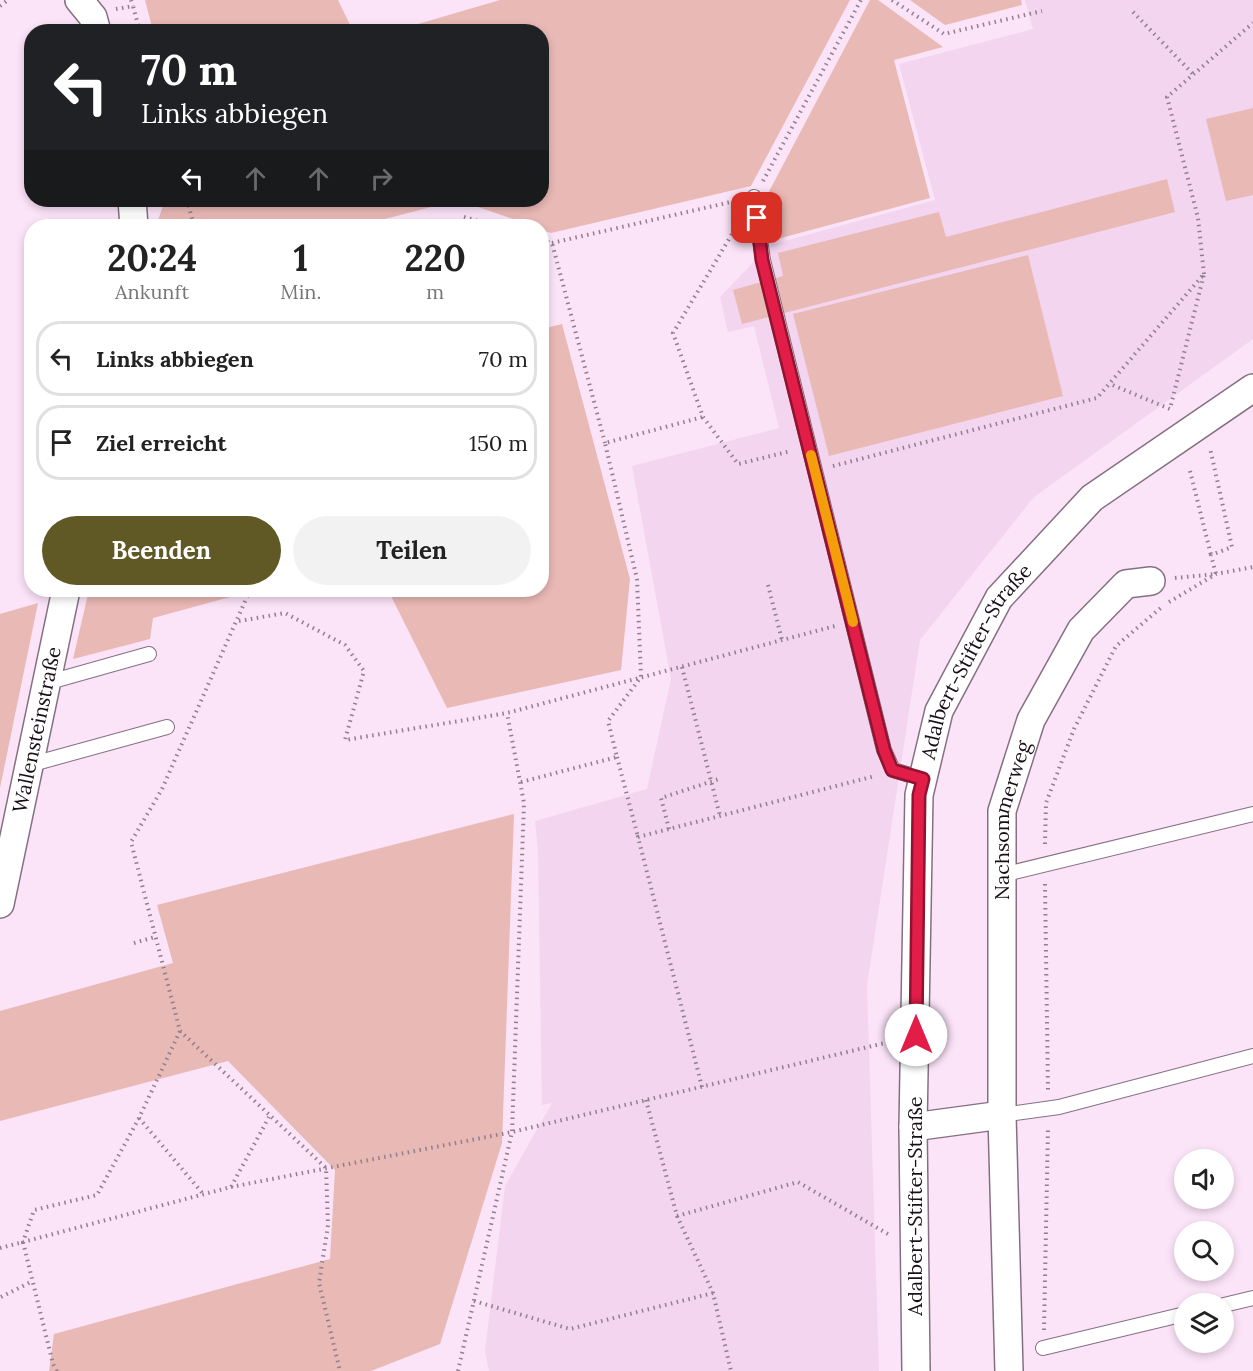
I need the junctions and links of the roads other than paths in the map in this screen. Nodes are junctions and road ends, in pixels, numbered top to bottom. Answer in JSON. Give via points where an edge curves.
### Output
{"nodes":[{"id":1,"x":754,"y":197,"type":"road end"},
{"id":2,"x":1253,"y":388,"type":"edge"},
{"id":3,"x":1151,"y":581,"type":"road end"},
{"id":4,"x":64,"y":597,"type":"edge"},
{"id":5,"x":149,"y":654,"type":"dead end"},
{"id":6,"x":46,"y":683,"type":"junction"},
{"id":7,"x":167,"y":727,"type":"dead end"},
{"id":8,"x":29,"y":765,"type":"junction"},
{"id":9,"x":923,"y":779,"type":"junction"},
{"id":10,"x":1253,"y":814,"type":"edge"},
{"id":11,"x":1002,"y":875,"type":"junction"},
{"id":12,"x":0,"y":904,"type":"edge"},
{"id":13,"x":1253,"y":1056,"type":"edge"},
{"id":14,"x":1002,"y":1115,"type":"junction"},
{"id":15,"x":913,"y":1127,"type":"junction"},
{"id":16,"x":1253,"y":1298,"type":"edge"},
{"id":17,"x":1234,"y":1303,"type":"edge"},
{"id":18,"x":1174,"y":1317,"type":"edge"},
{"id":19,"x":1043,"y":1348,"type":"road end"},
{"id":20,"x":916,"y":1371,"type":"edge"},
{"id":21,"x":1010,"y":1371,"type":"edge"}],
"edges":[{"from":1,"to":9,"type":"lane","via":[[762,260],[884,750],[892,770]]},
{"from":2,"to":9,"type":"street","name":"Adalbert-Stifter-Straße","via":[[1092,498],[999,598],[939,711]]},
{"from":3,"to":11,"type":"street","name":"Nachsommerweg","via":[[1126,584],[1081,630],[1031,720],[1002,811]]},
{"from":4,"to":6,"type":"street","name":"Wallensteinstraße"},
{"from":5,"to":6,"type":"lane"},
{"from":6,"to":8,"type":"street","name":"Wallensteinstraße"},
{"from":7,"to":8,"type":"lane"},
{"from":8,"to":12,"type":"street","name":"Wallensteinstraße"},
{"from":9,"to":15,"type":"street","name":"Adalbert-Stifter-Straße","via":[[919,795]]},
{"from":10,"to":11,"type":"lane"},
{"from":11,"to":14,"type":"street","name":"Nachsommerweg"},
{"from":13,"to":14,"type":"lane","via":[[1049,1109]]},
{"from":14,"to":15,"type":"street"},
{"from":14,"to":21,"type":"street","name":"Nachsommerweg"},
{"from":15,"to":20,"type":"street","name":"Adalbert-Stifter-Straße"},
{"from":16,"to":17,"type":"lane"},
{"from":18,"to":19,"type":"lane"}]}
